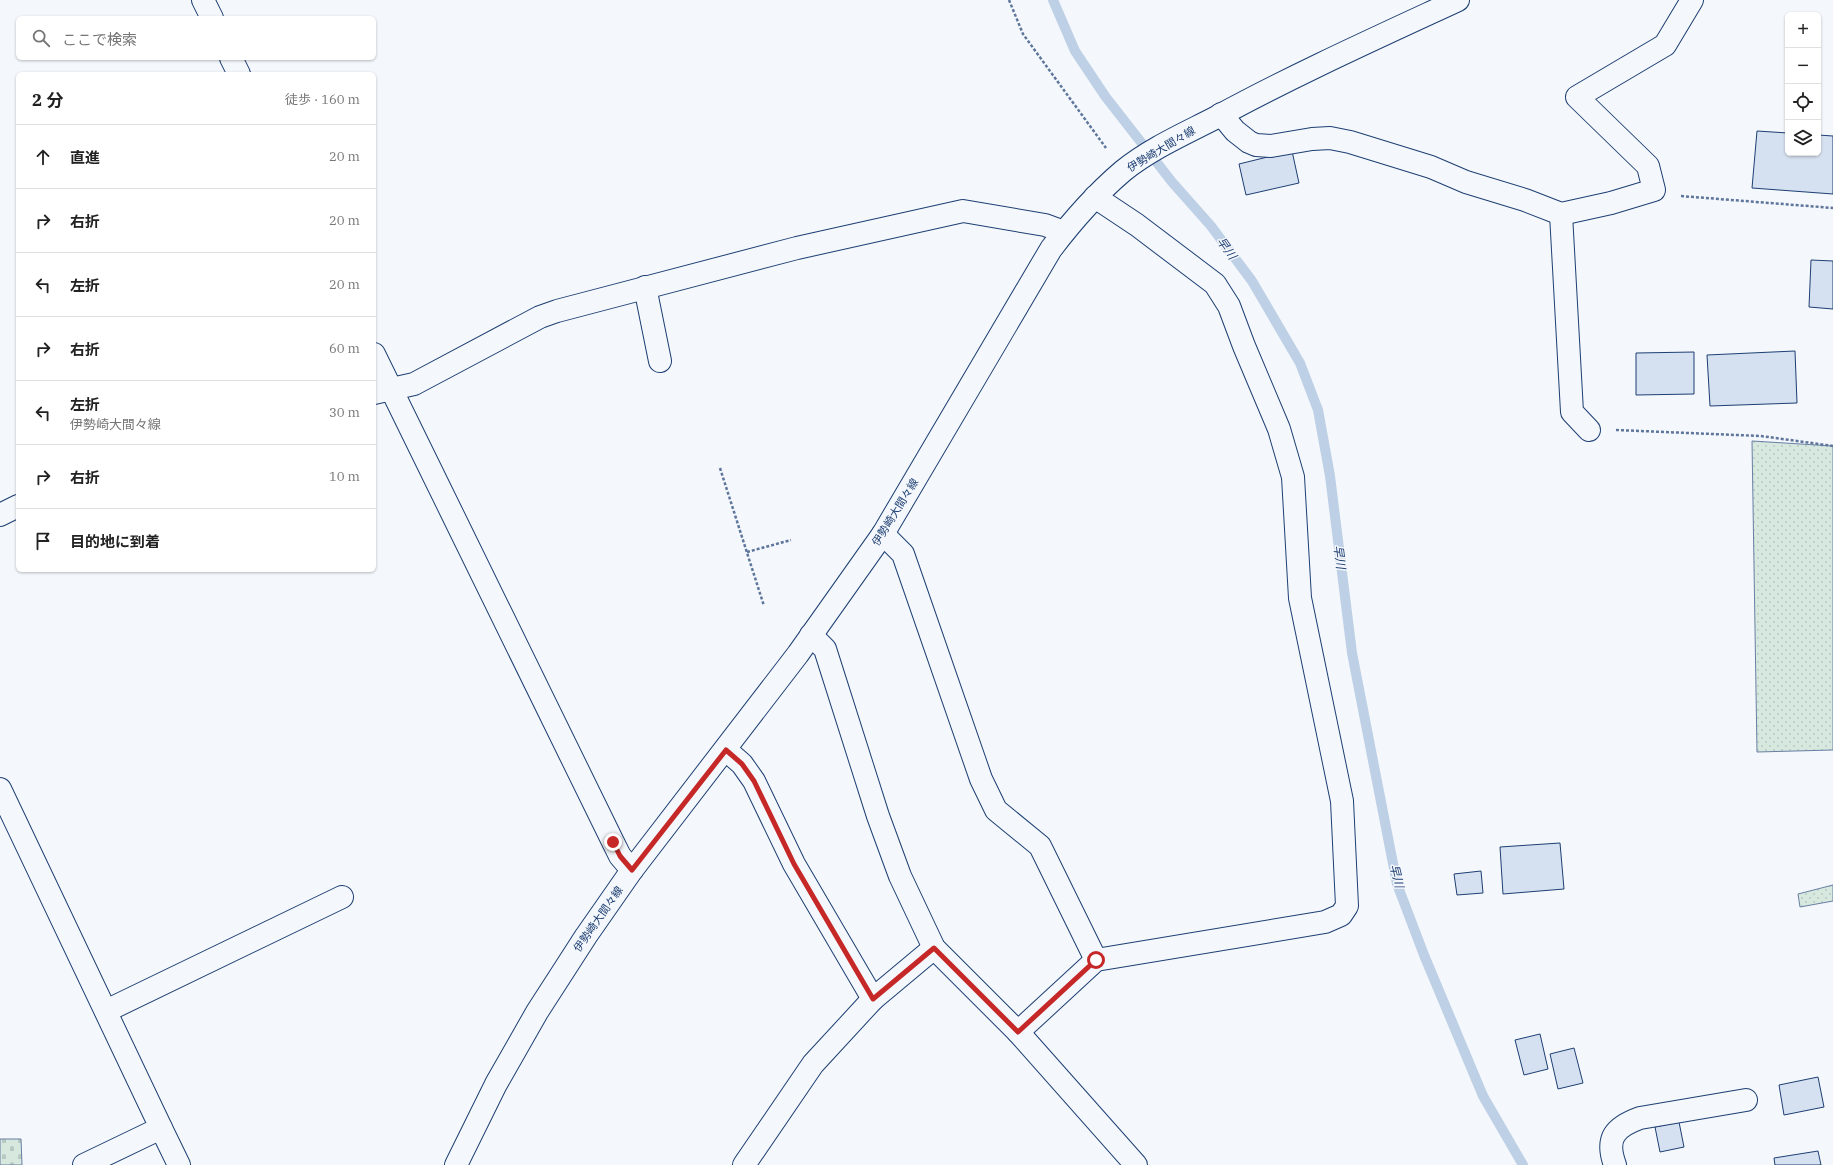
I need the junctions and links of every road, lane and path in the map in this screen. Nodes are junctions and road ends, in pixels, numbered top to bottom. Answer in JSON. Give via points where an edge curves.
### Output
{"nodes":[{"id":1,"x":203,"y":0,"type":"edge"},
{"id":2,"x":1009,"y":0,"type":"edge"},
{"id":3,"x":1458,"y":0,"type":"edge"},
{"id":4,"x":1692,"y":0,"type":"edge"},
{"id":5,"x":211,"y":16,"type":"edge"},
{"id":6,"x":232,"y":60,"type":"edge"},
{"id":7,"x":238,"y":72,"type":"edge"},
{"id":8,"x":1221,"y":114,"type":"junction"},
{"id":9,"x":1127,"y":169,"type":"junction"},
{"id":10,"x":1654,"y":190,"type":"junction"},
{"id":11,"x":1095,"y":197,"type":"junction"},
{"id":12,"x":1833,"y":208,"type":"edge"},
{"id":13,"x":1561,"y":214,"type":"junction"},
{"id":14,"x":1064,"y":232,"type":"junction"},
{"id":15,"x":645,"y":287,"type":"junction"},
{"id":16,"x":660,"y":361,"type":"dead end"},
{"id":17,"x":376,"y":362,"type":"edge"},
{"id":18,"x":383,"y":391,"type":"edge"},
{"id":19,"x":1589,"y":430,"type":"joint"},
{"id":20,"x":1833,"y":446,"type":"edge"},
{"id":21,"x":720,"y":468,"type":"dead end"},
{"id":22,"x":16,"y":507,"type":"edge"},
{"id":23,"x":0,"y":515,"type":"edge"},
{"id":24,"x":883,"y":534,"type":"junction"},
{"id":25,"x":791,"y":540,"type":"dead end"},
{"id":26,"x":747,"y":552,"type":"junction"},
{"id":27,"x":764,"y":606,"type":"dead end"},
{"id":28,"x":810,"y":635,"type":"junction"},
{"id":29,"x":726,"y":750,"type":"junction"},
{"id":30,"x":0,"y":789,"type":"edge"},
{"id":31,"x":632,"y":870,"type":"junction"},
{"id":32,"x":342,"y":897,"type":"dead end"},
{"id":33,"x":934,"y":948,"type":"junction"},
{"id":34,"x":1096,"y":960,"type":"junction"},
{"id":35,"x":873,"y":999,"type":"junction"},
{"id":36,"x":106,"y":1011,"type":"junction"},
{"id":37,"x":1018,"y":1032,"type":"junction"},
{"id":38,"x":1746,"y":1100,"type":"dead end"},
{"id":39,"x":161,"y":1128,"type":"junction"},
{"id":40,"x":84,"y":1165,"type":"edge"},
{"id":41,"x":179,"y":1165,"type":"edge"},
{"id":42,"x":456,"y":1165,"type":"edge"},
{"id":43,"x":744,"y":1165,"type":"edge"},
{"id":44,"x":1136,"y":1165,"type":"edge"},
{"id":45,"x":1615,"y":1165,"type":"edge"}],
"edges":[{"from":1,"to":5,"type":"street"},
{"from":2,"to":9,"type":"path","via":[[1023,34],[1083,119]]},
{"from":3,"to":8,"type":"street","name":"伊勢崎大間々線"},
{"from":4,"to":10,"type":"street","via":[[1665,45],[1577,97],[1648,166]]},
{"from":6,"to":7,"type":"street"},
{"from":8,"to":9,"type":"street","name":"伊勢崎大間々線"},
{"from":8,"to":13,"type":"street","via":[[1235,131],[1256,145],[1271,146],[1312,138],[1350,142],[1431,167],[1466,182],[1526,200]]},
{"from":9,"to":11,"type":"street","name":"伊勢崎大間々線"},
{"from":10,"to":12,"type":"path","via":[[1662,195]]},
{"from":10,"to":13,"type":"street"},
{"from":11,"to":14,"type":"street","name":"伊勢崎大間々線"},
{"from":11,"to":34,"type":"street","via":[[1138,225],[1215,284],[1229,306],[1279,429],[1293,477],[1300,598],[1342,801],[1347,906],[1341,915],[1325,922]]},
{"from":13,"to":19,"type":"street","via":[[1572,412]]},
{"from":14,"to":15,"type":"street","via":[[1045,225],[963,210],[797,248]]},
{"from":14,"to":24,"type":"street","name":"伊勢崎大間々線","via":[[1051,249]]},
{"from":15,"to":16,"type":"street"},
{"from":15,"to":18,"type":"street","via":[[540,317],[414,384]]},
{"from":17,"to":18,"type":"street"},
{"from":18,"to":31,"type":"street","via":[[620,856]]},
{"from":19,"to":20,"type":"path","via":[[1761,436]]},
{"from":21,"to":26,"type":"path"},
{"from":22,"to":23,"type":"street"},
{"from":24,"to":28,"type":"street","name":"伊勢崎大間々線"},
{"from":24,"to":34,"type":"street","via":[[903,554],[980,779],[996,810],[1040,846]]},
{"from":25,"to":26,"type":"path"},
{"from":26,"to":27,"type":"path"},
{"from":28,"to":29,"type":"street","name":"伊勢崎大間々線"},
{"from":28,"to":33,"type":"street","via":[[825,649],[878,816],[900,876]]},
{"from":29,"to":31,"type":"street","name":"伊勢崎大間々線"},
{"from":29,"to":35,"type":"street","via":[[742,764],[754,781],[794,864]]},
{"from":30,"to":36,"type":"street"},
{"from":31,"to":42,"type":"street","name":"伊勢崎大間々線","via":[[537,1012],[496,1084]]},
{"from":32,"to":36,"type":"street"},
{"from":33,"to":35,"type":"street"},
{"from":33,"to":37,"type":"street"},
{"from":34,"to":37,"type":"street"},
{"from":35,"to":43,"type":"street","via":[[813,1064]]},
{"from":36,"to":39,"type":"street"},
{"from":37,"to":44,"type":"street"},
{"from":38,"to":45,"type":"street","via":[[1640,1118],[1624,1124],[1615,1133],[1610,1145]]},
{"from":39,"to":40,"type":"street"},
{"from":39,"to":41,"type":"street"}]}
